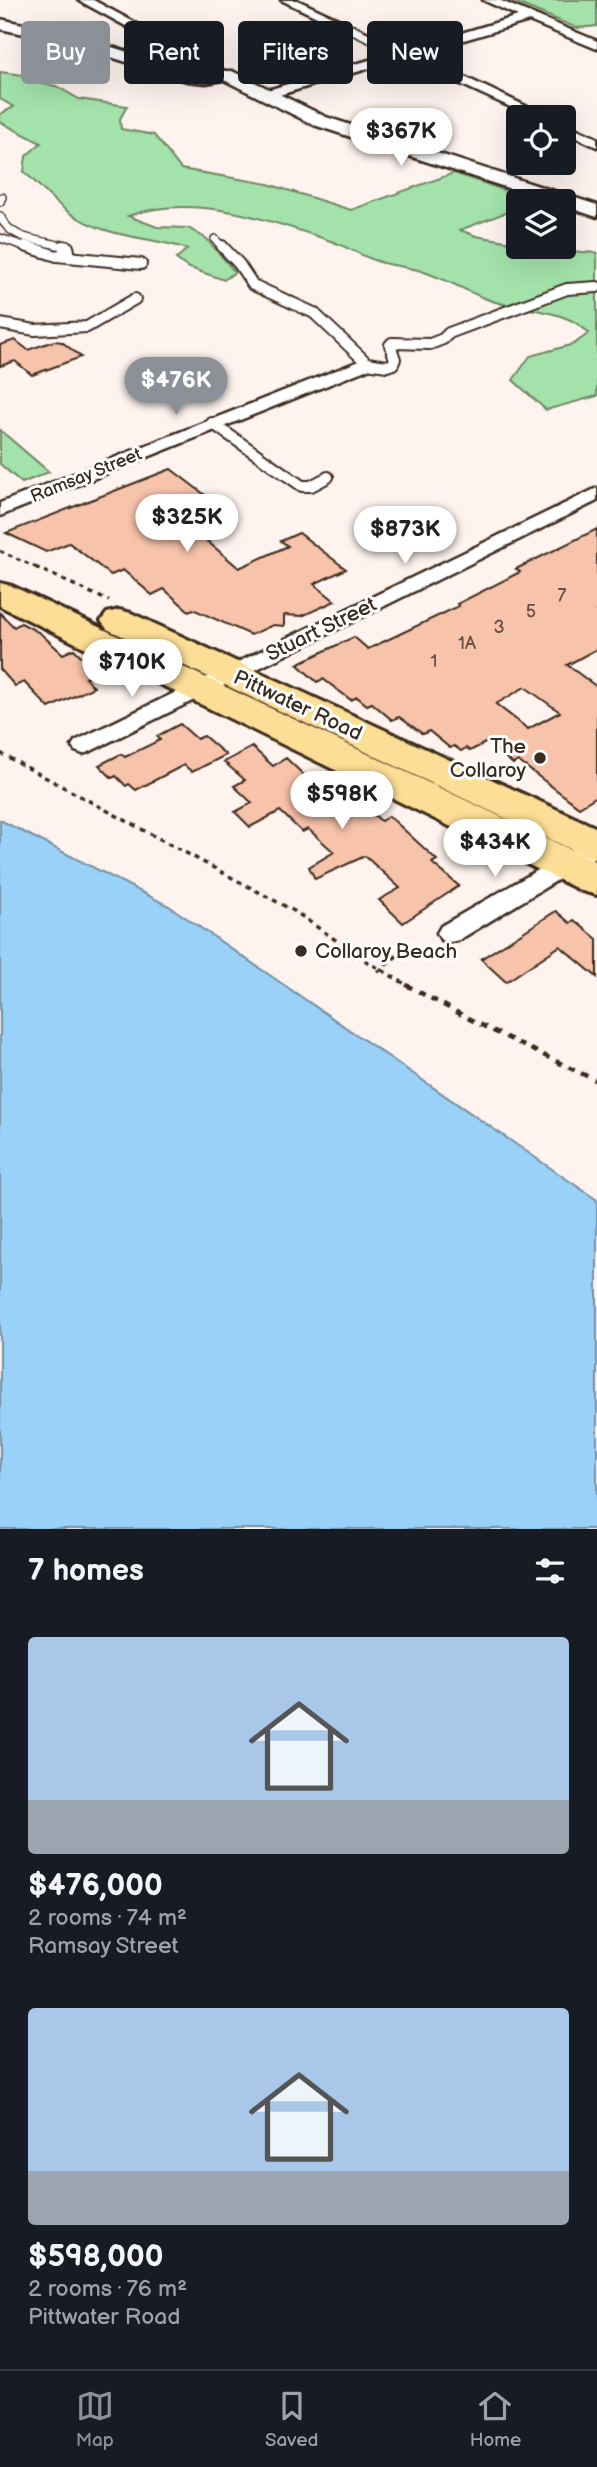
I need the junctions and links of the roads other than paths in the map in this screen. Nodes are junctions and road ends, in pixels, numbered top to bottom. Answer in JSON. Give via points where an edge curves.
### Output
{"nodes":[{"id":1,"x":84,"y":0,"type":"edge"},
{"id":2,"x":287,"y":0,"type":"edge"},
{"id":3,"x":489,"y":0,"type":"edge"},
{"id":4,"x":529,"y":17,"type":"junction"},
{"id":5,"x":0,"y":24,"type":"edge"},
{"id":6,"x":367,"y":37,"type":"edge"},
{"id":7,"x":463,"y":37,"type":"edge"},
{"id":8,"x":597,"y":45,"type":"edge"},
{"id":9,"x":367,"y":65,"type":"edge"},
{"id":10,"x":226,"y":75,"type":"junction"},
{"id":11,"x":463,"y":81,"type":"edge"},
{"id":12,"x":266,"y":95,"type":"junction"},
{"id":13,"x":516,"y":105,"type":"edge"},
{"id":14,"x":576,"y":133,"type":"edge"},
{"id":15,"x":597,"y":143,"type":"edge"},
{"id":16,"x":597,"y":211,"type":"edge"},
{"id":17,"x":0,"y":216,"type":"edge"},
{"id":18,"x":0,"y":238,"type":"edge"},
{"id":19,"x":215,"y":239,"type":"dead end"},
{"id":20,"x":57,"y":256,"type":"junction"},
{"id":21,"x":141,"y":264,"type":"dead end"},
{"id":22,"x":597,"y":287,"type":"edge"},
{"id":23,"x":135,"y":299,"type":"dead end"},
{"id":24,"x":0,"y":324,"type":"edge"},
{"id":25,"x":367,"y":363,"type":"junction"},
{"id":26,"x":212,"y":423,"type":"junction"},
{"id":27,"x":328,"y":477,"type":"dead end"},
{"id":28,"x":597,"y":495,"type":"edge"},
{"id":29,"x":0,"y":510,"type":"edge"},
{"id":30,"x":0,"y":565,"type":"edge"},
{"id":31,"x":0,"y":593,"type":"edge"},
{"id":32,"x":215,"y":681,"type":"junction"},
{"id":33,"x":83,"y":746,"type":"dead end"},
{"id":34,"x":590,"y":856,"type":"edge"},
{"id":35,"x":450,"y":933,"type":"dead end"}],
"edges":[{"from":1,"to":10,"type":"street"},
{"from":2,"to":6,"type":"street"},
{"from":3,"to":4,"type":"street"},
{"from":4,"to":7,"type":"street"},
{"from":4,"to":8,"type":"street"},
{"from":5,"to":10,"type":"street","via":[[67,38],[187,76]]},
{"from":9,"to":12,"type":"street"},
{"from":10,"to":12,"type":"street"},
{"from":11,"to":13,"type":"street"},
{"from":12,"to":16,"type":"street","via":[[320,121]]},
{"from":14,"to":15,"type":"street"},
{"from":17,"to":20,"type":"lane","via":[[11,232],[68,247],[69,251]]},
{"from":18,"to":20,"type":"lane"},
{"from":19,"to":25,"type":"lane","via":[[253,285],[314,313]]},
{"from":20,"to":21,"type":"lane"},
{"from":22,"to":25,"type":"lane","via":[[567,289],[449,333],[435,344],[392,343],[393,364]]},
{"from":23,"to":24,"type":"lane","via":[[88,327],[35,330]]},
{"from":25,"to":26,"type":"street","name":"Ramsay Street"},
{"from":26,"to":27,"type":"lane","via":[[302,486]]},
{"from":26,"to":29,"type":"street","name":"Ramsay Street"},
{"from":28,"to":32,"type":"street","name":"Stuart Street"},
{"from":30,"to":32,"type":"highway","name":"Pittwater Road"},
{"from":31,"to":32,"type":"highway","name":"Pittwater Road"},
{"from":32,"to":33,"type":"street","name":"Stuart Street"},
{"from":32,"to":34,"type":"highway","name":"Pittwater Road"},
{"from":34,"to":35,"type":"street"}]}
